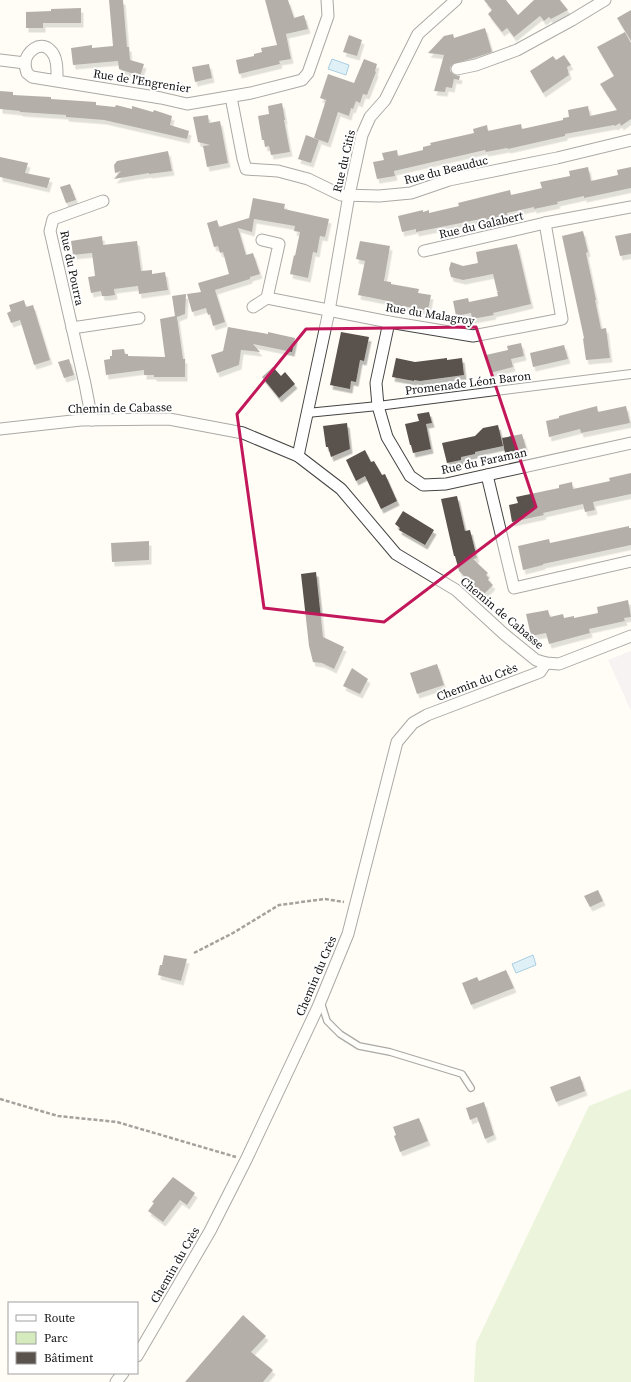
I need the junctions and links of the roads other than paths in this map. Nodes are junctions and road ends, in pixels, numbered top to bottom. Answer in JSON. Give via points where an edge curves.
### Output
{"nodes":[{"id":1,"x":327,"y":0,"type":"edge"},
{"id":2,"x":456,"y":0,"type":"edge"},
{"id":3,"x":605,"y":0,"type":"edge"},
{"id":4,"x":0,"y":60,"type":"edge"},
{"id":5,"x":25,"y":63,"type":"junction"},
{"id":6,"x":457,"y":69,"type":"dead end"},
{"id":7,"x":57,"y":81,"type":"junction"},
{"id":8,"x":231,"y":97,"type":"junction"},
{"id":9,"x":631,"y":140,"type":"edge"},
{"id":10,"x":349,"y":195,"type":"junction"},
{"id":11,"x":103,"y":201,"type":"dead end"},
{"id":12,"x":631,"y":207,"type":"edge"},
{"id":13,"x":545,"y":223,"type":"junction"},
{"id":14,"x":262,"y":240,"type":"dead end"},
{"id":15,"x":424,"y":251,"type":"dead end"},
{"id":16,"x":267,"y":298,"type":"junction"},
{"id":17,"x":253,"y":307,"type":"dead end"},
{"id":18,"x":329,"y":311,"type":"junction"},
{"id":19,"x":139,"y":318,"type":"dead end"},
{"id":20,"x":389,"y":322,"type":"junction"},
{"id":21,"x":72,"y":328,"type":"junction"},
{"id":22,"x":631,"y":374,"type":"edge"},
{"id":23,"x":378,"y":406,"type":"junction"},
{"id":24,"x":307,"y":413,"type":"junction"},
{"id":25,"x":92,"y":420,"type":"junction"},
{"id":26,"x":0,"y":429,"type":"edge"},
{"id":27,"x":631,"y":443,"type":"edge"},
{"id":28,"x":298,"y":456,"type":"junction"},
{"id":29,"x":487,"y":475,"type":"junction"},
{"id":30,"x":631,"y":561,"type":"edge"},
{"id":31,"x":631,"y":636,"type":"edge"},
{"id":32,"x":546,"y":662,"type":"junction"},
{"id":33,"x":320,"y":1000,"type":"junction"},
{"id":34,"x":470,"y":1088,"type":"dead end"},
{"id":35,"x":138,"y":1354,"type":"edge"},
{"id":36,"x":122,"y":1374,"type":"edge"},
{"id":37,"x":116,"y":1382,"type":"edge"}],
"edges":[{"from":1,"to":8,"type":"street","name":"Rue de l'Engrenier","via":[[328,16],[308,73],[302,80]]},
{"from":2,"to":10,"type":"street","name":"Rue du Citis","via":[[418,34],[386,100],[370,117],[362,135]]},
{"from":3,"to":6,"type":"street","via":[[517,50]]},
{"from":4,"to":5,"type":"street"},
{"from":5,"to":7,"type":"street","name":"Rue de l'Engrenier","via":[[27,73],[32,77]]},
{"from":5,"to":7,"type":"street","via":[[29,52],[36,47],[44,46],[51,50],[57,63]]},
{"from":7,"to":8,"type":"street","name":"Rue de l'Engrenier","via":[[187,104]]},
{"from":8,"to":10,"type":"street","name":"Rue du Beauduc","via":[[246,169],[278,171],[308,179],[341,195]]},
{"from":9,"to":10,"type":"street","name":"Rue du Beauduc","via":[[450,180],[411,193]]},
{"from":10,"to":18,"type":"street","name":"Rue du Citis"},
{"from":11,"to":21,"type":"street","name":"Rue du Pourra","via":[[53,218],[51,224],[50,230]]},
{"from":12,"to":13,"type":"street"},
{"from":13,"to":15,"type":"street","name":"Rue du Galabert"},
{"from":13,"to":20,"type":"street","name":"Rue du Malagroy","via":[[562,319],[473,336]]},
{"from":14,"to":16,"type":"street","via":[[279,244]]},
{"from":16,"to":17,"type":"street"},
{"from":16,"to":18,"type":"street","name":"Rue du Malagroy"},
{"from":18,"to":20,"type":"street","name":"Rue du Malagroy"},
{"from":18,"to":24,"type":"street"},
{"from":19,"to":21,"type":"street"},
{"from":20,"to":23,"type":"street","name":"Rue du Faraman","via":[[376,383]]},
{"from":21,"to":25,"type":"street","name":"Rue du Pourra"},
{"from":22,"to":23,"type":"street","name":"Promenade Léon Baron"},
{"from":23,"to":24,"type":"street","name":"Promenade Léon Baron"},
{"from":23,"to":29,"type":"street","name":"Rue du Faraman","via":[[387,437],[410,476],[424,485],[446,484]]},
{"from":24,"to":28,"type":"street"},
{"from":25,"to":26,"type":"street","name":"Chemin de Cabasse"},
{"from":25,"to":28,"type":"street","name":"Chemin de Cabasse","via":[[169,419],[243,433]]},
{"from":27,"to":29,"type":"street","name":"Rue du Faraman"},
{"from":28,"to":32,"type":"street","name":"Chemin de Cabasse","via":[[341,489],[396,554],[456,590],[509,639],[536,660]]},
{"from":29,"to":30,"type":"street","via":[[514,588]]},
{"from":31,"to":32,"type":"street","name":"Chemin de Cabasse","via":[[559,664]]},
{"from":32,"to":33,"type":"street","name":"Chemin du Crès","via":[[540,672],[426,715],[413,723],[397,742],[348,934]]},
{"from":33,"to":34,"type":"lane","via":[[328,1021],[340,1034],[359,1046],[390,1052],[462,1074]]},
{"from":33,"to":35,"type":"street","name":"Chemin du Crès","via":[[210,1231]]},
{"from":36,"to":37,"type":"street"}]}
